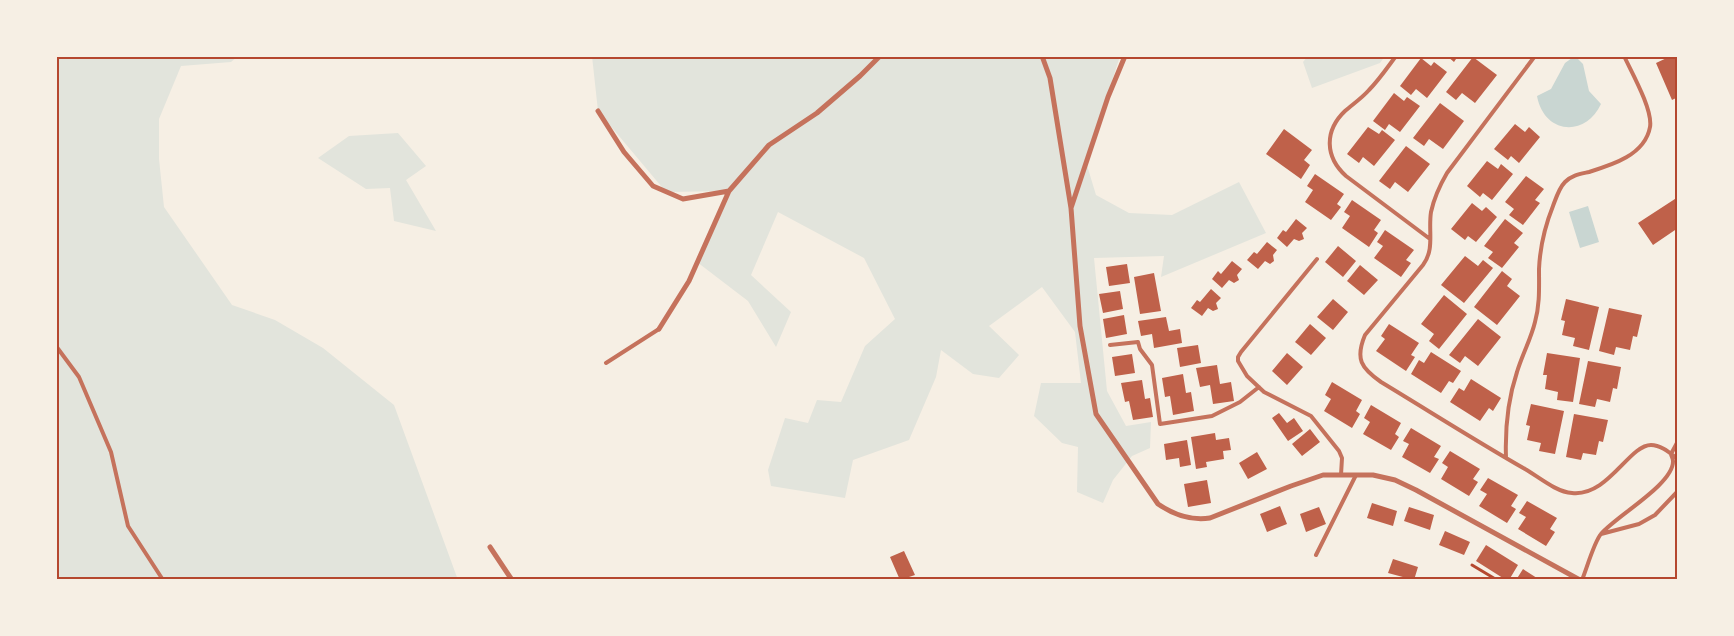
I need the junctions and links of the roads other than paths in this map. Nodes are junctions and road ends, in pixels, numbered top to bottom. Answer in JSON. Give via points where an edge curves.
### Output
{"nodes":[{"id":1,"x":880,"y":56,"type":"edge"},
{"id":2,"x":1042,"y":56,"type":"edge"},
{"id":3,"x":1125,"y":56,"type":"edge"},
{"id":4,"x":1396,"y":56,"type":"edge"},
{"id":5,"x":1535,"y":56,"type":"edge"},
{"id":6,"x":1624,"y":56,"type":"edge"},
{"id":7,"x":598,"y":111,"type":"dead end"},
{"id":8,"x":729,"y":191,"type":"junction"},
{"id":9,"x":1071,"y":208,"type":"junction"},
{"id":10,"x":1430,"y":239,"type":"junction"},
{"id":11,"x":1317,"y":259,"type":"dead end"},
{"id":12,"x":660,"y":329,"type":"joint"},
{"id":13,"x":1110,"y":345,"type":"dead end"},
{"id":14,"x":56,"y":346,"type":"edge"},
{"id":15,"x":606,"y":363,"type":"dead end"},
{"id":16,"x":1259,"y":387,"type":"junction"},
{"id":17,"x":1678,"y":441,"type":"edge"},
{"id":18,"x":1670,"y":454,"type":"junction"},
{"id":19,"x":1506,"y":458,"type":"junction"},
{"id":20,"x":1678,"y":459,"type":"edge"},
{"id":21,"x":1341,"y":475,"type":"junction"},
{"id":22,"x":1356,"y":475,"type":"junction"},
{"id":23,"x":1678,"y":491,"type":"edge"},
{"id":24,"x":1600,"y":535,"type":"junction"},
{"id":25,"x":490,"y":547,"type":"dead end"},
{"id":26,"x":1316,"y":555,"type":"dead end"},
{"id":27,"x":163,"y":580,"type":"edge"},
{"id":28,"x":512,"y":580,"type":"edge"},
{"id":29,"x":1581,"y":580,"type":"edge"}],
"edges":[{"from":1,"to":8,"type":"street","via":[[817,113],[769,145]]},
{"from":2,"to":9,"type":"street","via":[[1050,78]]},
{"from":3,"to":9,"type":"street"},
{"from":4,"to":10,"type":"lane","via":[[1370,90],[1338,119],[1330,137],[1331,154],[1346,176]]},
{"from":5,"to":10,"type":"lane","via":[[1440,185],[1432,211]]},
{"from":6,"to":19,"type":"lane","via":[[1649,111],[1650,127],[1645,141],[1633,153],[1617,163],[1576,175],[1559,190],[1542,241],[1535,322],[1511,392]]},
{"from":7,"to":8,"type":"street","via":[[624,152],[653,186],[684,199]]},
{"from":8,"to":12,"type":"street","via":[[689,281]]},
{"from":9,"to":21,"type":"street","via":[[1080,326],[1096,414],[1158,504],[1172,513],[1199,520],[1307,480]]},
{"from":10,"to":19,"type":"lane","via":[[1427,259],[1365,335],[1360,348],[1364,369]]},
{"from":11,"to":16,"type":"lane","via":[[1238,357],[1247,376]]},
{"from":12,"to":15,"type":"lane"},
{"from":13,"to":16,"type":"lane","via":[[1138,342],[1152,365],[1160,424],[1212,416],[1240,402]]},
{"from":14,"to":27,"type":"lane","via":[[79,377],[111,452],[128,526]]},
{"from":16,"to":21,"type":"lane","via":[[1311,416],[1339,451]]},
{"from":17,"to":18,"type":"lane"},
{"from":18,"to":19,"type":"lane","via":[[1650,444],[1641,448],[1600,486],[1572,493],[1555,487]]},
{"from":18,"to":20,"type":"lane"},
{"from":18,"to":24,"type":"lane","via":[[1672,466],[1665,479]]},
{"from":21,"to":22,"type":"street"},
{"from":22,"to":26,"type":"lane"},
{"from":22,"to":29,"type":"street","via":[[1395,480]]},
{"from":23,"to":24,"type":"lane","via":[[1654,515],[1639,524]]},
{"from":24,"to":29,"type":"lane"},
{"from":25,"to":28,"type":"street"}]}
